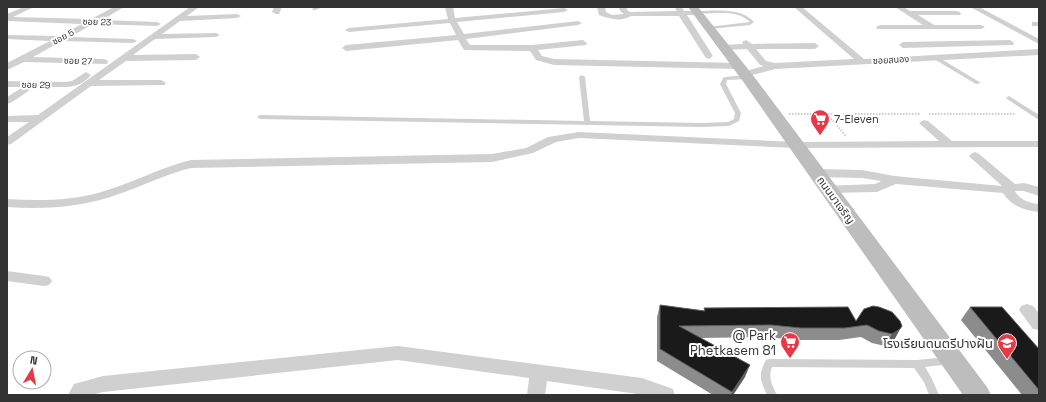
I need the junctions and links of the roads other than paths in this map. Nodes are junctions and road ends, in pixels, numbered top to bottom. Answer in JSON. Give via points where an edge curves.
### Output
{"nodes":[{"id":1,"x":30,"y":7,"type":"edge"},
{"id":2,"x":120,"y":7,"type":"edge"},
{"id":3,"x":181,"y":7,"type":"edge"},
{"id":4,"x":194,"y":7,"type":"edge"},
{"id":5,"x":449,"y":7,"type":"edge"},
{"id":6,"x":601,"y":7,"type":"edge"},
{"id":7,"x":622,"y":7,"type":"edge"},
{"id":8,"x":798,"y":7,"type":"edge"},
{"id":9,"x":899,"y":7,"type":"edge"},
{"id":10,"x":974,"y":7,"type":"edge"},
{"id":11,"x":564,"y":10,"type":"dead end"},
{"id":12,"x":909,"y":13,"type":"junction"},
{"id":13,"x":957,"y":13,"type":"dead end"},
{"id":14,"x":629,"y":14,"type":"junction"},
{"id":15,"x":693,"y":14,"type":"edge"},
{"id":16,"x":237,"y":16,"type":"dead end"},
{"id":17,"x":7,"y":18,"type":"edge"},
{"id":18,"x":176,"y":19,"type":"junction"},
{"id":19,"x":452,"y":20,"type":"junction"},
{"id":20,"x":92,"y":22,"type":"junction"},
{"id":21,"x":578,"y":23,"type":"dead end"},
{"id":22,"x":157,"y":24,"type":"junction"},
{"id":23,"x":931,"y":27,"type":"junction"},
{"id":24,"x":981,"y":27,"type":"dead end"},
{"id":25,"x":880,"y":28,"type":"dead end"},
{"id":26,"x":349,"y":30,"type":"dead end"},
{"id":27,"x":216,"y":35,"type":"dead end"},
{"id":28,"x":152,"y":37,"type":"junction"},
{"id":29,"x":461,"y":37,"type":"junction"},
{"id":30,"x":7,"y":38,"type":"edge"},
{"id":31,"x":60,"y":39,"type":"junction"},
{"id":32,"x":744,"y":39,"type":"dead end"},
{"id":33,"x":133,"y":41,"type":"junction"},
{"id":34,"x":1039,"y":42,"type":"edge"},
{"id":35,"x":583,"y":43,"type":"dead end"},
{"id":36,"x":958,"y":44,"type":"junction"},
{"id":37,"x":1010,"y":44,"type":"dead end"},
{"id":38,"x":903,"y":45,"type":"dead end"},
{"id":39,"x":815,"y":46,"type":"dead end"},
{"id":40,"x":724,"y":47,"type":"junction"},
{"id":41,"x":750,"y":47,"type":"junction"},
{"id":42,"x":346,"y":48,"type":"dead end"},
{"id":43,"x":532,"y":48,"type":"junction"},
{"id":44,"x":1039,"y":52,"type":"edge"},
{"id":45,"x":971,"y":53,"type":"dead end"},
{"id":46,"x":709,"y":56,"type":"dead end"},
{"id":47,"x":196,"y":57,"type":"dead end"},
{"id":48,"x":122,"y":58,"type":"junction"},
{"id":49,"x":936,"y":58,"type":"junction"},
{"id":50,"x":7,"y":59,"type":"edge"},
{"id":51,"x":22,"y":59,"type":"junction"},
{"id":52,"x":861,"y":61,"type":"junction"},
{"id":53,"x":104,"y":62,"type":"junction"},
{"id":54,"x":775,"y":66,"type":"junction"},
{"id":55,"x":7,"y":67,"type":"edge"},
{"id":56,"x":742,"y":70,"type":"junction"},
{"id":57,"x":582,"y":77,"type":"dead end"},
{"id":58,"x":88,"y":83,"type":"junction"},
{"id":59,"x":161,"y":83,"type":"dead end"},
{"id":60,"x":978,"y":83,"type":"dead end"},
{"id":61,"x":7,"y":84,"type":"edge"},
{"id":62,"x":33,"y":85,"type":"junction"},
{"id":63,"x":66,"y":85,"type":"joint"},
{"id":64,"x":1009,"y":98,"type":"dead end"},
{"id":65,"x":7,"y":101,"type":"edge"},
{"id":66,"x":1029,"y":111,"type":"junction"},
{"id":67,"x":1039,"y":111,"type":"edge"},
{"id":68,"x":260,"y":116,"type":"dead end"},
{"id":69,"x":924,"y":117,"type":"road end"},
{"id":70,"x":40,"y":118,"type":"junction"},
{"id":71,"x":1039,"y":118,"type":"edge"},
{"id":72,"x":7,"y":119,"type":"edge"},
{"id":73,"x":587,"y":123,"type":"junction"},
{"id":74,"x":7,"y":142,"type":"edge"},
{"id":75,"x":949,"y":144,"type":"junction"},
{"id":76,"x":1039,"y":144,"type":"edge"},
{"id":77,"x":796,"y":145,"type":"junction"},
{"id":78,"x":975,"y":156,"type":"dead end"},
{"id":79,"x":817,"y":174,"type":"junction"},
{"id":80,"x":894,"y":180,"type":"junction"},
{"id":81,"x":828,"y":189,"type":"junction"},
{"id":82,"x":1010,"y":189,"type":"junction"},
{"id":83,"x":1039,"y":192,"type":"edge"},
{"id":84,"x":7,"y":203,"type":"edge"},
{"id":85,"x":1037,"y":210,"type":"edge"},
{"id":86,"x":7,"y":276,"type":"edge"},
{"id":87,"x":44,"y":281,"type":"dead end"},
{"id":88,"x":1027,"y":310,"type":"dead end"},
{"id":89,"x":1039,"y":324,"type":"edge"},
{"id":90,"x":952,"y":361,"type":"junction"},
{"id":91,"x":917,"y":364,"type":"junction"},
{"id":92,"x":539,"y":372,"type":"junction"},
{"id":93,"x":76,"y":395,"type":"edge"},
{"id":94,"x":536,"y":395,"type":"edge"},
{"id":95,"x":666,"y":395,"type":"edge"},
{"id":96,"x":772,"y":395,"type":"edge"},
{"id":97,"x":934,"y":395,"type":"edge"},
{"id":98,"x":978,"y":395,"type":"edge"}],
"edges":[{"from":1,"to":17,"type":"street"},
{"from":2,"to":20,"type":"street","name":"ซอย 5"},
{"from":3,"to":22,"type":"street"},
{"from":4,"to":18,"type":"street"},
{"from":5,"to":19,"type":"street"},
{"from":6,"to":14,"type":"street","via":[[602,13],[611,16]]},
{"from":7,"to":14,"type":"street"},
{"from":8,"to":52,"type":"street"},
{"from":9,"to":12,"type":"street"},
{"from":10,"to":34,"type":"street"},
{"from":11,"to":19,"type":"street"},
{"from":12,"to":13,"type":"street"},
{"from":12,"to":23,"type":"street"},
{"from":14,"to":15,"type":"street"},
{"from":15,"to":15,"type":"lane","via":[[736,14],[750,18],[752,22],[750,24]]},
{"from":15,"to":40,"type":"main road","name":"ถนนมาเจริญ"},
{"from":15,"to":46,"type":"street"},
{"from":16,"to":18,"type":"street"},
{"from":17,"to":20,"type":"street","name":"ซอย 23"},
{"from":18,"to":28,"type":"street"},
{"from":19,"to":26,"type":"street"},
{"from":19,"to":29,"type":"street"},
{"from":20,"to":22,"type":"street","name":"ซอย 23"},
{"from":20,"to":31,"type":"street","name":"ซอย 5"},
{"from":21,"to":29,"type":"street"},
{"from":22,"to":33,"type":"street"},
{"from":23,"to":24,"type":"street"},
{"from":23,"to":25,"type":"street"},
{"from":23,"to":36,"type":"street"},
{"from":27,"to":28,"type":"street"},
{"from":28,"to":48,"type":"street"},
{"from":29,"to":42,"type":"street"},
{"from":29,"to":43,"type":"street","via":[[467,48]]},
{"from":30,"to":31,"type":"street"},
{"from":31,"to":33,"type":"street"},
{"from":31,"to":51,"type":"street","name":"ซอย 5"},
{"from":32,"to":41,"type":"street"},
{"from":33,"to":53,"type":"street"},
{"from":35,"to":43,"type":"street"},
{"from":36,"to":37,"type":"street"},
{"from":36,"to":38,"type":"street"},
{"from":36,"to":45,"type":"street"},
{"from":39,"to":41,"type":"street"},
{"from":40,"to":41,"type":"street"},
{"from":40,"to":56,"type":"main road","name":"ถนนมาเจริญ"},
{"from":41,"to":54,"type":"street","via":[[763,63]]},
{"from":43,"to":56,"type":"street","name":"ซอยสนอง","via":[[539,58],[554,62]]},
{"from":44,"to":49,"type":"street","name":"ซอยสนอง"},
{"from":47,"to":48,"type":"street"},
{"from":48,"to":58,"type":"street"},
{"from":49,"to":52,"type":"street","name":"ซอยสนอง"},
{"from":49,"to":60,"type":"lane"},
{"from":50,"to":51,"type":"street","name":"ซอย 27"},
{"from":51,"to":53,"type":"street","name":"ซอย 27"},
{"from":51,"to":55,"type":"street","name":"ซอย 5"},
{"from":52,"to":54,"type":"street","name":"ซอยสนอง"},
{"from":53,"to":63,"type":"street","name":"ซอย 27","via":[[75,83]]},
{"from":54,"to":56,"type":"street","name":"ซอยสนอง"},
{"from":56,"to":73,"type":"lane","via":[[725,79],[723,84],[738,113],[736,120],[729,124]]},
{"from":56,"to":77,"type":"main road","name":"ถนนมาเจริญ"},
{"from":57,"to":73,"type":"lane"},
{"from":58,"to":59,"type":"street"},
{"from":58,"to":70,"type":"street"},
{"from":61,"to":62,"type":"street","name":"ซอย 29"},
{"from":62,"to":63,"type":"street","name":"ซอย 29"},
{"from":62,"to":65,"type":"street"},
{"from":64,"to":66,"type":"lane"},
{"from":66,"to":67,"type":"lane"},
{"from":66,"to":71,"type":"lane"},
{"from":68,"to":73,"type":"lane"},
{"from":69,"to":75,"type":"street"},
{"from":70,"to":72,"type":"street"},
{"from":70,"to":74,"type":"street"},
{"from":75,"to":76,"type":"street"},
{"from":75,"to":77,"type":"street"},
{"from":77,"to":79,"type":"main road","name":"ถนนมาเจริญ"},
{"from":77,"to":84,"type":"street","via":[[566,136],[552,139],[529,151],[492,158],[191,164],[173,167],[105,195],[80,201],[28,205]]},
{"from":78,"to":82,"type":"street"},
{"from":79,"to":80,"type":"street","via":[[862,174]]},
{"from":79,"to":81,"type":"main road","name":"ถนนมาเจริญ"},
{"from":80,"to":81,"type":"street","via":[[877,188]]},
{"from":80,"to":82,"type":"street"},
{"from":81,"to":90,"type":"main road","name":"ถนนมาเจริญ"},
{"from":82,"to":83,"type":"street","via":[[1026,188]]},
{"from":82,"to":85,"type":"street","via":[[1009,194],[1013,198]]},
{"from":86,"to":87,"type":"street"},
{"from":88,"to":89,"type":"street"},
{"from":90,"to":91,"type":"lane"},
{"from":90,"to":98,"type":"main road","name":"ถนนมาเจริญ"},
{"from":91,"to":96,"type":"lane","via":[[769,363],[764,371]]},
{"from":91,"to":97,"type":"lane"},
{"from":92,"to":93,"type":"street","via":[[398,353],[103,384],[81,390]]},
{"from":92,"to":94,"type":"street"},
{"from":92,"to":95,"type":"street","via":[[642,386]]}]}
